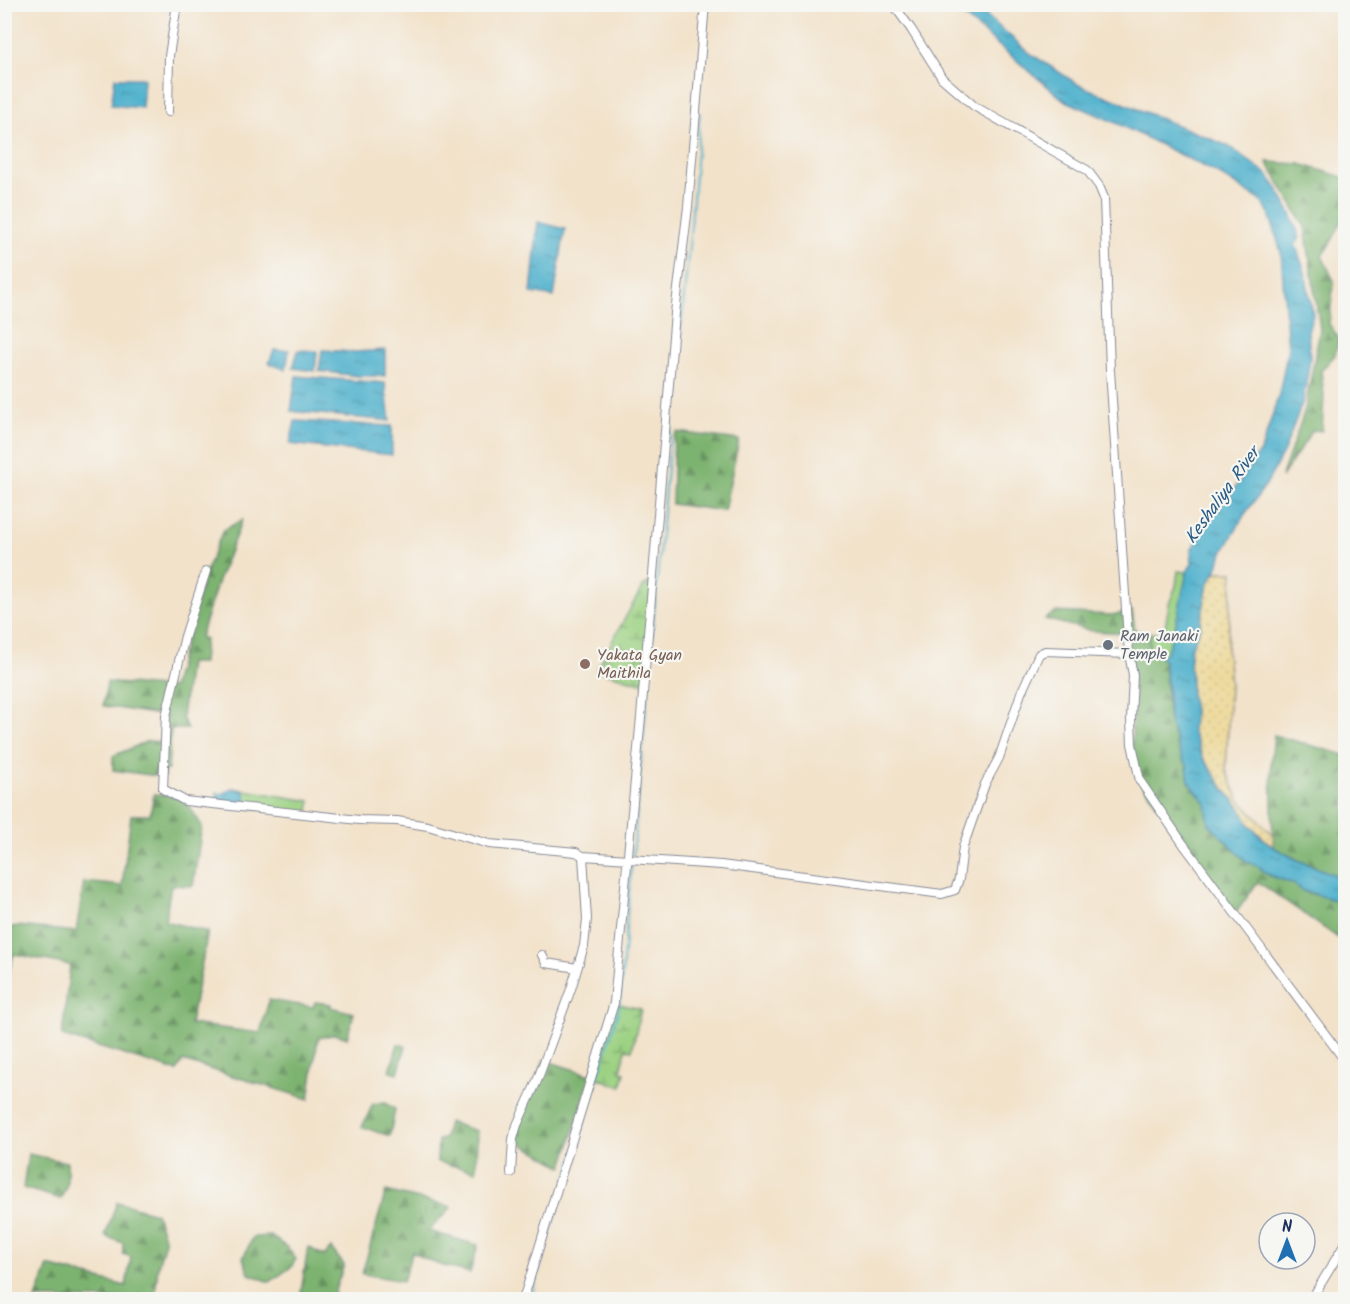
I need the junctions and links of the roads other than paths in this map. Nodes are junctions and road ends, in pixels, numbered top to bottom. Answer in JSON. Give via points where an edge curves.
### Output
{"nodes":[{"id":1,"x":177,"y":4,"type":"edge"},
{"id":2,"x":705,"y":4,"type":"edge"},
{"id":3,"x":893,"y":4,"type":"edge"},
{"id":4,"x":168,"y":112,"type":"dead end"},
{"id":5,"x":206,"y":571,"type":"dead end"},
{"id":6,"x":1129,"y":654,"type":"junction"},
{"id":7,"x":583,"y":856,"type":"junction"},
{"id":8,"x":628,"y":859,"type":"junction"},
{"id":9,"x":542,"y":955,"type":"dead end"},
{"id":10,"x":577,"y":968,"type":"junction"},
{"id":11,"x":1346,"y":1094,"type":"edge"},
{"id":12,"x":511,"y":1173,"type":"dead end"},
{"id":13,"x":1346,"y":1242,"type":"edge"},
{"id":14,"x":523,"y":1299,"type":"edge"},
{"id":15,"x":1311,"y":1299,"type":"edge"}],
"edges":[{"from":1,"to":4,"type":"street","via":[[169,56]]},
{"from":2,"to":8,"type":"street"},
{"from":3,"to":6,"type":"street","via":[[942,78],[974,106],[1087,170],[1104,198],[1110,370]]},
{"from":5,"to":7,"type":"street","via":[[166,716],[163,789],[185,801],[397,821],[489,844],[576,852]]},
{"from":6,"to":8,"type":"street","via":[[1039,654],[985,784],[963,847],[959,879],[950,893],[721,865]]},
{"from":6,"to":11,"type":"street","via":[[1133,675],[1132,744],[1140,781],[1343,1058]]},
{"from":7,"to":8,"type":"street"},
{"from":7,"to":10,"type":"street","via":[[587,919]]},
{"from":8,"to":14,"type":"street","via":[[614,1003]]},
{"from":9,"to":10,"type":"street","via":[[546,963]]},
{"from":10,"to":12,"type":"street","via":[[517,1125]]},
{"from":13,"to":15,"type":"street"}]}
